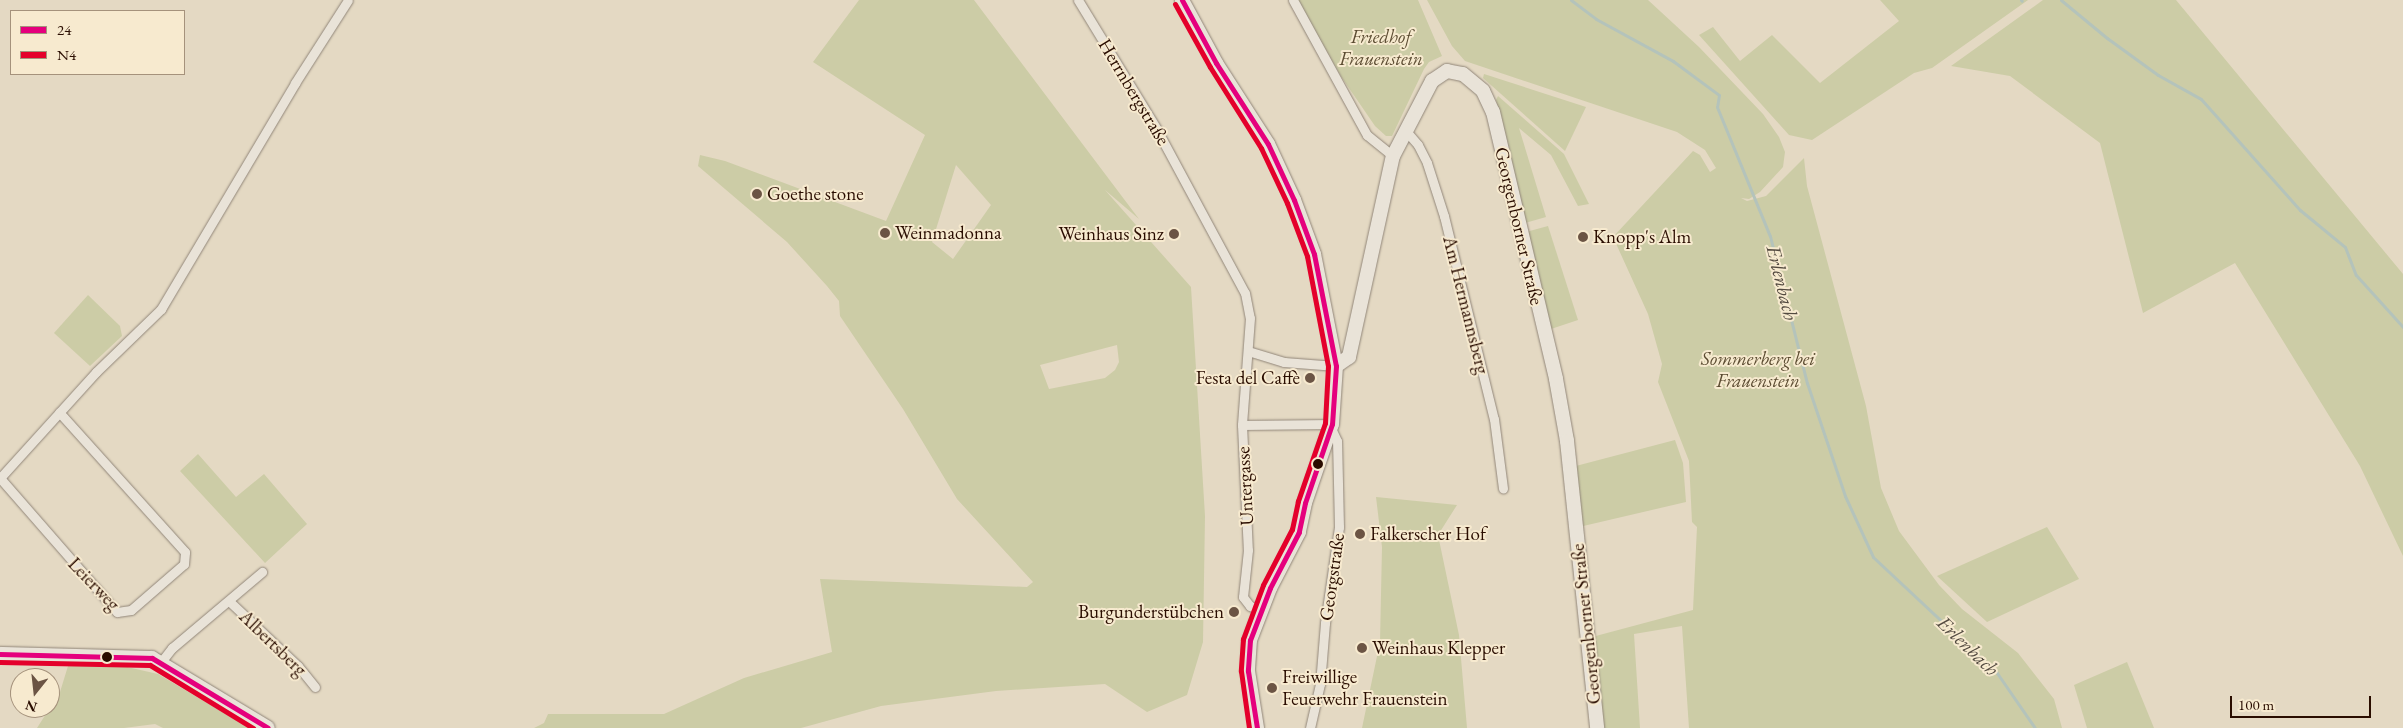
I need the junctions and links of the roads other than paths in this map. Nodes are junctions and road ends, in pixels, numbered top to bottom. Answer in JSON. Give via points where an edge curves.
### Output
{"nodes":[{"id":1,"x":348,"y":0,"type":"edge"},
{"id":2,"x":1078,"y":0,"type":"edge"},
{"id":3,"x":1182,"y":0,"type":"edge"},
{"id":4,"x":1293,"y":0,"type":"edge"},
{"id":5,"x":1406,"y":131,"type":"junction"},
{"id":6,"x":1393,"y":156,"type":"junction"},
{"id":7,"x":1248,"y":351,"type":"junction"},
{"id":8,"x":1336,"y":366,"type":"junction"},
{"id":9,"x":59,"y":412,"type":"junction"},
{"id":10,"x":1242,"y":425,"type":"junction"},
{"id":11,"x":1331,"y":426,"type":"junction"},
{"id":12,"x":0,"y":478,"type":"edge"},
{"id":13,"x":1503,"y":488,"type":"dead end"},
{"id":14,"x":262,"y":572,"type":"dead end"},
{"id":15,"x":229,"y":601,"type":"junction"},
{"id":16,"x":1260,"y":610,"type":"junction"},
{"id":17,"x":0,"y":654,"type":"edge"},
{"id":18,"x":161,"y":662,"type":"junction"},
{"id":19,"x":314,"y":687,"type":"dead end"},
{"id":20,"x":268,"y":728,"type":"edge"},
{"id":21,"x":1257,"y":728,"type":"edge"},
{"id":22,"x":1310,"y":728,"type":"edge"},
{"id":23,"x":1597,"y":728,"type":"edge"}],
"edges":[{"from":1,"to":9,"type":"street","via":[[161,309]]},
{"from":2,"to":7,"type":"street","name":"Herrnbergstraße","via":[[1156,128],[1237,276],[1250,318]]},
{"from":3,"to":8,"type":"main road","via":[[1216,63],[1268,144],[1294,200],[1314,254]]},
{"from":4,"to":6,"type":"street","via":[[1367,135]]},
{"from":5,"to":6,"type":"main road","name":"Georgenborner Straße"},
{"from":5,"to":13,"type":"street","name":"Am Hermannsberg","via":[[1416,141],[1427,163],[1444,216],[1494,419]]},
{"from":5,"to":23,"type":"main road","name":"Georgenborner Straße","via":[[1432,81],[1448,71],[1463,74],[1478,84],[1493,112],[1562,413]]},
{"from":6,"to":8,"type":"main road","name":"Georgenborner Straße","via":[[1349,356]]},
{"from":7,"to":8,"type":"street","via":[[1284,362]]},
{"from":7,"to":10,"type":"street","name":"Untergasse"},
{"from":8,"to":11,"type":"main road","via":[[1337,389]]},
{"from":9,"to":12,"type":"street"},
{"from":9,"to":12,"type":"street","name":"Leierweg","via":[[185,552],[184,564],[131,610],[117,612]]},
{"from":10,"to":11,"type":"street"},
{"from":10,"to":16,"type":"street","name":"Untergasse","via":[[1248,532],[1242,597],[1250,606]]},
{"from":11,"to":16,"type":"main road","via":[[1305,503],[1299,532]]},
{"from":11,"to":22,"type":"street","name":"Georgstraße","via":[[1338,441],[1339,528],[1320,684]]},
{"from":14,"to":15,"type":"street"},
{"from":15,"to":18,"type":"street","via":[[172,648]]},
{"from":15,"to":19,"type":"street","name":"Albertsberg","via":[[298,666]]},
{"from":16,"to":21,"type":"main road","via":[[1250,640],[1248,661]]},
{"from":17,"to":18,"type":"main road","via":[[120,655]]},
{"from":18,"to":20,"type":"main road"}]}
